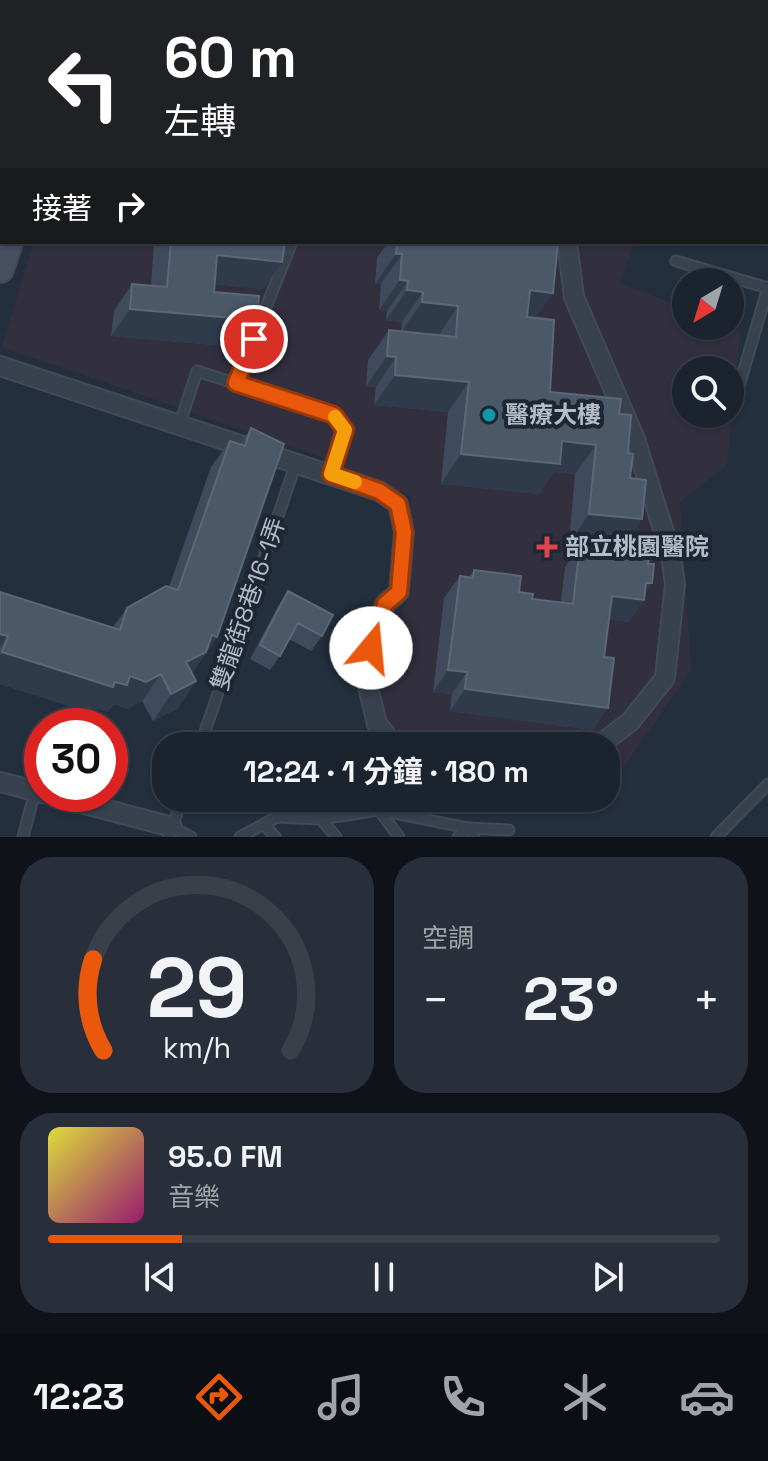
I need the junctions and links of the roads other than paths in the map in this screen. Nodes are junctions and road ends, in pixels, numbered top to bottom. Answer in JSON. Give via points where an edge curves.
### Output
{"nodes":[{"id":1,"x":8,"y":244,"type":"edge"},
{"id":2,"x":291,"y":244,"type":"edge"},
{"id":3,"x":567,"y":244,"type":"edge"},
{"id":4,"x":676,"y":261,"type":"dead end"},
{"id":5,"x":0,"y":269,"type":"edge"},
{"id":6,"x":768,"y":288,"type":"edge"},
{"id":7,"x":0,"y":366,"type":"edge"},
{"id":8,"x":744,"y":369,"type":"edge"},
{"id":9,"x":236,"y":383,"type":"junction"},
{"id":10,"x":180,"y":423,"type":"junction"},
{"id":11,"x":296,"y":463,"type":"junction"},
{"id":12,"x":331,"y":474,"type":"junction"},
{"id":13,"x":205,"y":732,"type":"edge"},
{"id":14,"x":384,"y":732,"type":"edge"},
{"id":15,"x":617,"y":732,"type":"edge"},
{"id":16,"x":0,"y":782,"type":"edge"},
{"id":17,"x":768,"y":784,"type":"edge"},
{"id":18,"x":24,"y":788,"type":"edge"},
{"id":19,"x":33,"y":812,"type":"edge"},
{"id":20,"x":104,"y":812,"type":"edge"},
{"id":21,"x":177,"y":812,"type":"edge"},
{"id":22,"x":366,"y":812,"type":"edge"},
{"id":23,"x":380,"y":812,"type":"edge"},
{"id":24,"x":387,"y":812,"type":"edge"},
{"id":25,"x":321,"y":819,"type":"junction"},
{"id":26,"x":264,"y":824,"type":"junction"},
{"id":27,"x":509,"y":830,"type":"dead end"},
{"id":28,"x":171,"y":832,"type":"edge"},
{"id":29,"x":471,"y":833,"type":"edge"},
{"id":30,"x":23,"y":837,"type":"edge"},
{"id":31,"x":191,"y":837,"type":"edge"},
{"id":32,"x":240,"y":837,"type":"edge"},
{"id":33,"x":275,"y":837,"type":"edge"},
{"id":34,"x":336,"y":837,"type":"edge"},
{"id":35,"x":399,"y":837,"type":"edge"},
{"id":36,"x":458,"y":837,"type":"edge"},
{"id":37,"x":716,"y":837,"type":"edge"}],
"edges":[{"from":1,"to":5,"type":"street"},
{"from":2,"to":9,"type":"lane"},
{"from":3,"to":15,"type":"street","via":[[574,297],[635,439],[675,584],[665,678]]},
{"from":4,"to":6,"type":"lane"},
{"from":6,"to":8,"type":"lane"},
{"from":7,"to":10,"type":"street"},
{"from":9,"to":10,"type":"lane","via":[[197,371]]},
{"from":9,"to":12,"type":"lane","via":[[334,415],[345,430]]},
{"from":10,"to":11,"type":"street"},
{"from":11,"to":12,"type":"street"},
{"from":11,"to":13,"type":"lane","name":"雙龍街8巷16-1弄"},
{"from":12,"to":14,"type":"street","via":[[379,491],[398,504],[404,532],[399,592],[385,604],[364,670]]},
{"from":16,"to":18,"type":"street"},
{"from":17,"to":37,"type":"lane"},
{"from":19,"to":30,"type":"lane"},
{"from":20,"to":28,"type":"street"},
{"from":21,"to":28,"type":"lane"},
{"from":22,"to":25,"type":"lane"},
{"from":23,"to":35,"type":"lane"},
{"from":24,"to":29,"type":"lane"},
{"from":25,"to":26,"type":"lane","via":[[277,817]]},
{"from":25,"to":34,"type":"lane"},
{"from":26,"to":32,"type":"lane"},
{"from":26,"to":33,"type":"lane"},
{"from":27,"to":29,"type":"lane"},
{"from":28,"to":31,"type":"lane"},
{"from":29,"to":36,"type":"lane"}]}
